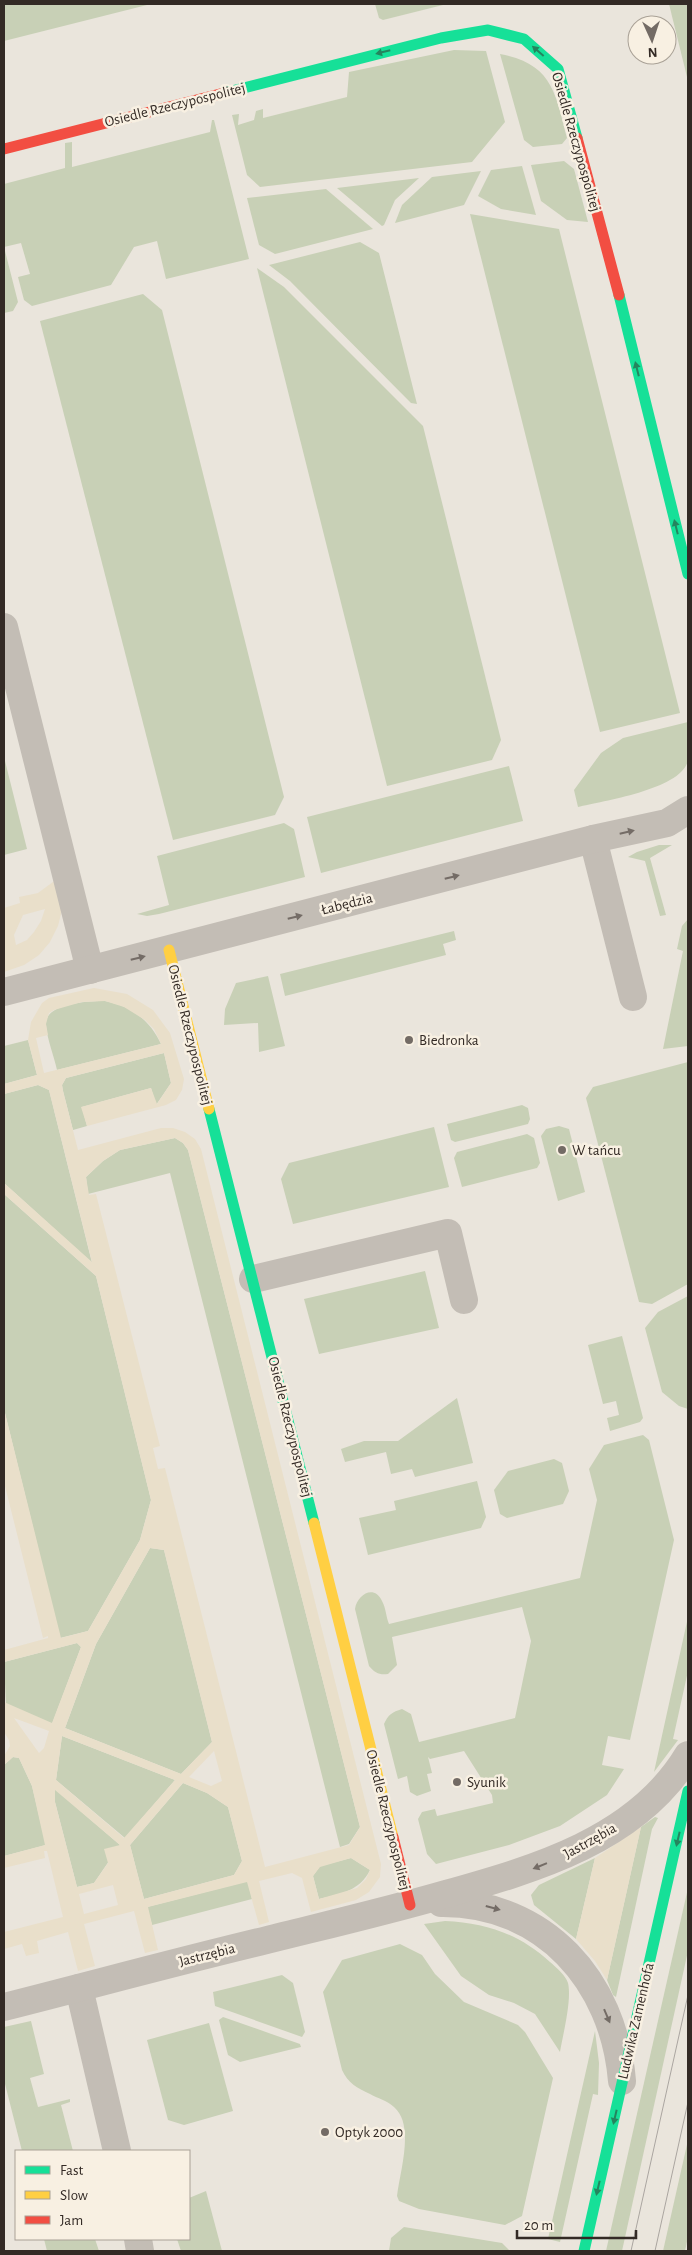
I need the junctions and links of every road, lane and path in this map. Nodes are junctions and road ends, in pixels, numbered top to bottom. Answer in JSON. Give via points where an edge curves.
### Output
{"nodes":[{"id":1,"x":4,"y":149,"type":"edge"},
{"id":2,"x":688,"y":574,"type":"edge"},
{"id":3,"x":4,"y":627,"type":"edge"},
{"id":4,"x":688,"y":810,"type":"edge"},
{"id":5,"x":594,"y":840,"type":"junction"},
{"id":6,"x":169,"y":950,"type":"junction"},
{"id":7,"x":90,"y":970,"type":"junction"},
{"id":8,"x":4,"y":992,"type":"edge"},
{"id":9,"x":633,"y":997,"type":"dead end"},
{"id":10,"x":254,"y":1279,"type":"junction"},
{"id":11,"x":464,"y":1300,"type":"dead end"},
{"id":12,"x":688,"y":1755,"type":"edge"},
{"id":13,"x":688,"y":1791,"type":"edge"},
{"id":14,"x":410,"y":1905,"type":"junction"},
{"id":15,"x":79,"y":1988,"type":"junction"},
{"id":16,"x":4,"y":2007,"type":"edge"},
{"id":17,"x":622,"y":2085,"type":"junction"},
{"id":18,"x":117,"y":2150,"type":"edge"},
{"id":19,"x":584,"y":2251,"type":"edge"}],
"edges":[{"from":2,"to":1,"type":"street","name":"Osiedle Rzeczypospolitej","one_way":true,"via":[[558,69],[524,40],[488,30],[440,38]]},
{"from":3,"to":7,"type":"street"},
{"from":5,"to":4,"type":"street","name":"Łabędzia","one_way":true,"via":[[667,823]]},
{"from":6,"to":5,"type":"street","name":"Łabędzia","one_way":true},
{"from":5,"to":9,"type":"street"},
{"from":7,"to":6,"type":"street","name":"Łabędzia","one_way":true},
{"from":6,"to":10,"type":"street","name":"Osiedle Rzeczypospolitej"},
{"from":7,"to":8,"type":"street","name":"Łabędzia"},
{"from":10,"to":11,"type":"street","via":[[448,1233]]},
{"from":10,"to":14,"type":"street","name":"Osiedle Rzeczypospolitej"},
{"from":12,"to":14,"type":"street","name":"Jastrzębia","one_way":true,"via":[[644,1807],[591,1842],[519,1874]]},
{"from":13,"to":17,"type":"street","name":"Ludwika Zamenhofa","one_way":true},
{"from":14,"to":15,"type":"street","name":"Jastrzębia"},
{"from":14,"to":17,"type":"street","name":"Jastrzębia","one_way":true,"via":[[477,1904],[508,1913],[548,1936],[576,1964],[600,2001],[614,2032]]},
{"from":15,"to":16,"type":"street","name":"Jastrzębia"},
{"from":15,"to":18,"type":"street"},
{"from":17,"to":19,"type":"street","name":"Ludwika Zamenhofa","one_way":true}]}
